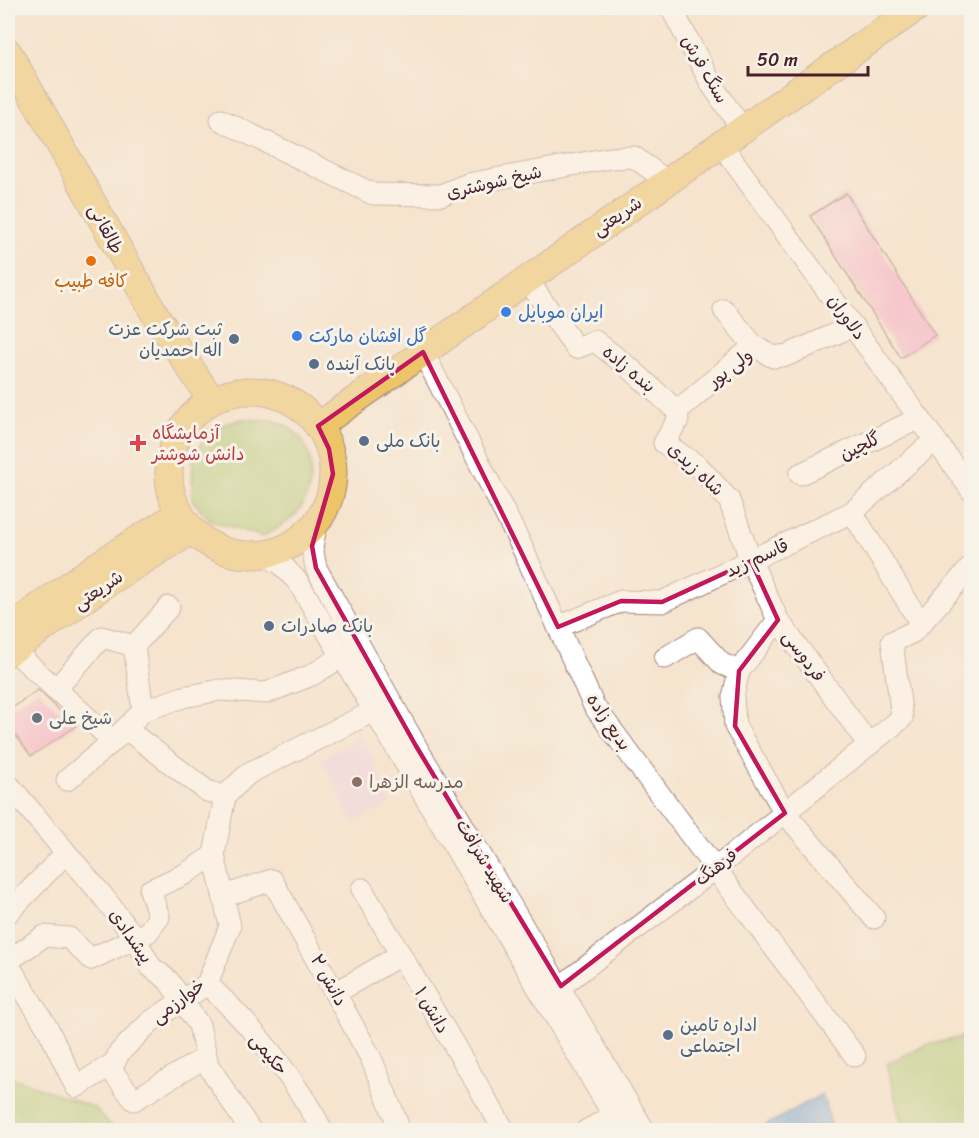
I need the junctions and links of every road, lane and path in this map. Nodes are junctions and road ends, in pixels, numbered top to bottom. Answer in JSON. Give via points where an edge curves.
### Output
{"nodes":[{"id":1,"x":671,"y":8,"type":"edge"},
{"id":2,"x":916,"y":8,"type":"edge"},
{"id":3,"x":8,"y":52,"type":"edge"},
{"id":4,"x":221,"y":120,"type":"dead end"},
{"id":5,"x":731,"y":137,"type":"junction"},
{"id":6,"x":668,"y":181,"type":"junction"},
{"id":7,"x":526,"y":278,"type":"junction"},
{"id":8,"x":724,"y":310,"type":"dead end"},
{"id":9,"x":853,"y":326,"type":"junction"},
{"id":10,"x":753,"y":346,"type":"junction"},
{"id":11,"x":423,"y":352,"type":"junction"},
{"id":12,"x":212,"y":401,"type":"junction"},
{"id":13,"x":677,"y":411,"type":"junction"},
{"id":14,"x":920,"y":418,"type":"junction"},
{"id":15,"x":318,"y":426,"type":"junction"},
{"id":16,"x":935,"y":440,"type":"junction"},
{"id":17,"x":800,"y":474,"type":"dead end"},
{"id":18,"x":972,"y":491,"type":"edge"},
{"id":19,"x":852,"y":512,"type":"junction"},
{"id":20,"x":186,"y":522,"type":"junction"},
{"id":21,"x":316,"y":523,"type":"junction"},
{"id":22,"x":265,"y":555,"type":"junction"},
{"id":23,"x":751,"y":561,"type":"junction"},
{"id":24,"x":972,"y":566,"type":"edge"},
{"id":25,"x":169,"y":607,"type":"dead end"},
{"id":26,"x":778,"y":620,"type":"junction"},
{"id":27,"x":921,"y":624,"type":"junction"},
{"id":28,"x":558,"y":627,"type":"junction"},
{"id":29,"x":9,"y":644,"type":"edge"},
{"id":30,"x":134,"y":646,"type":"junction"},
{"id":31,"x":341,"y":657,"type":"junction"},
{"id":32,"x":665,"y":658,"type":"dead end"},
{"id":33,"x":739,"y":671,"type":"junction"},
{"id":34,"x":55,"y":690,"type":"junction"},
{"id":35,"x":143,"y":711,"type":"junction"},
{"id":36,"x":374,"y":711,"type":"junction"},
{"id":37,"x":119,"y":735,"type":"junction"},
{"id":38,"x":869,"y":745,"type":"junction"},
{"id":39,"x":67,"y":780,"type":"dead end"},
{"id":40,"x":8,"y":784,"type":"edge"},
{"id":41,"x":225,"y":796,"type":"junction"},
{"id":42,"x":785,"y":813,"type":"junction"},
{"id":43,"x":65,"y":854,"type":"junction"},
{"id":44,"x":214,"y":855,"type":"junction"},
{"id":45,"x":715,"y":869,"type":"junction"},
{"id":46,"x":362,"y":889,"type":"dead end"},
{"id":47,"x":224,"y":896,"type":"junction"},
{"id":48,"x":8,"y":913,"type":"edge"},
{"id":49,"x":874,"y":918,"type":"dead end"},
{"id":50,"x":135,"y":938,"type":"junction"},
{"id":51,"x":400,"y":955,"type":"junction"},
{"id":52,"x":8,"y":963,"type":"edge"},
{"id":53,"x":207,"y":984,"type":"junction"},
{"id":54,"x":561,"y":986,"type":"junction"},
{"id":55,"x":337,"y":992,"type":"junction"},
{"id":56,"x":182,"y":1000,"type":"junction"},
{"id":57,"x":855,"y":1056,"type":"dead end"},
{"id":58,"x":206,"y":1057,"type":"junction"},
{"id":59,"x":114,"y":1063,"type":"junction"},
{"id":60,"x":618,"y":1123,"type":"edge"},
{"id":61,"x":250,"y":1131,"type":"edge"},
{"id":62,"x":322,"y":1131,"type":"edge"},
{"id":63,"x":400,"y":1131,"type":"edge"},
{"id":64,"x":504,"y":1131,"type":"edge"},
{"id":65,"x":587,"y":1131,"type":"edge"},
{"id":66,"x":644,"y":1131,"type":"edge"}],
"edges":[{"from":1,"to":5,"type":"street","name":"سنگ فرش","via":[[712,85]]},
{"from":2,"to":5,"type":"main road","name":"شریعتی"},
{"from":3,"to":12,"type":"main road","name":"طالقانی","via":[[156,316]]},
{"from":4,"to":6,"type":"street","name":"شیخ شوشتری","via":[[374,194],[441,195],[468,184],[610,158],[634,157]]},
{"from":5,"to":6,"type":"main road","name":"شریعتی"},
{"from":5,"to":9,"type":"street","name":"دلاوران"},
{"from":6,"to":7,"type":"main road","name":"شریعتی"},
{"from":7,"to":11,"type":"main road","name":"شریعتی"},
{"from":7,"to":13,"type":"street","name":"بنده زاده","via":[[576,348],[595,341]]},
{"from":8,"to":10,"type":"street"},
{"from":9,"to":10,"type":"street","name":"ولی پور","via":[[788,355],[773,357]]},
{"from":9,"to":14,"type":"street","name":"دلاوران"},
{"from":10,"to":13,"type":"street","name":"ولی پور"},
{"from":11,"to":15,"type":"main road","name":"شریعتی"},
{"from":11,"to":28,"type":"street","name":"بدیع زاده"},
{"from":12,"to":15,"type":"main road","via":[[234,393],[258,391],[302,408]]},
{"from":12,"to":20,"type":"main road","via":[[190,418],[175,442],[168,470],[172,498]]},
{"from":13,"to":23,"type":"street","name":"شاه زیدی","via":[[678,420],[664,443],[699,467],[729,500]]},
{"from":14,"to":16,"type":"street","name":"دلاوران"},
{"from":14,"to":17,"type":"street","name":"گلچین"},
{"from":15,"to":21,"type":"main road","via":[[329,449],[333,474],[328,500]]},
{"from":16,"to":18,"type":"street","name":"دلاوران"},
{"from":16,"to":19,"type":"street","name":"قاسم زید"},
{"from":19,"to":23,"type":"street","name":"قاسم زید"},
{"from":19,"to":27,"type":"street"},
{"from":20,"to":22,"type":"main road","via":[[207,544],[235,555]]},
{"from":20,"to":29,"type":"main road","name":"شریعتی","via":[[110,581]]},
{"from":21,"to":22,"type":"main road","via":[[294,543]]},
{"from":21,"to":54,"type":"street","name":"شهید شرافت","via":[[312,546],[316,568],[416,746]]},
{"from":22,"to":31,"type":"street","name":"شهید شرافت","via":[[281,564],[298,582]]},
{"from":23,"to":26,"type":"street","name":"فردوسی"},
{"from":23,"to":28,"type":"street","name":"قاسم زید","via":[[662,602],[621,601]]},
{"from":24,"to":27,"type":"street"},
{"from":25,"to":30,"type":"street"},
{"from":26,"to":33,"type":"street"},
{"from":26,"to":38,"type":"street","name":"فردوسی"},
{"from":27,"to":38,"type":"street","name":"فرهنگ","via":[[892,642],[902,718]]},
{"from":28,"to":45,"type":"street","name":"بدیع زاده","via":[[594,706]]},
{"from":29,"to":34,"type":"street"},
{"from":30,"to":34,"type":"street","via":[[102,637]]},
{"from":30,"to":35,"type":"street"},
{"from":31,"to":35,"type":"street","via":[[312,675],[266,693],[220,690]]},
{"from":31,"to":36,"type":"street","name":"شهید شرافت"},
{"from":32,"to":33,"type":"street","via":[[698,638],[722,664]]},
{"from":33,"to":42,"type":"street","via":[[733,697],[735,726]]},
{"from":34,"to":37,"type":"street"},
{"from":35,"to":37,"type":"street"},
{"from":36,"to":41,"type":"street","via":[[249,773]]},
{"from":36,"to":60,"type":"street","name":"شهید شرافت"},
{"from":37,"to":39,"type":"street"},
{"from":37,"to":41,"type":"street","via":[[207,791]]},
{"from":38,"to":42,"type":"street","name":"فرهنگ"},
{"from":40,"to":43,"type":"street","name":"پیشدادی"},
{"from":41,"to":44,"type":"street"},
{"from":42,"to":45,"type":"street","name":"فرهنگ"},
{"from":42,"to":49,"type":"street"},
{"from":43,"to":48,"type":"street"},
{"from":43,"to":50,"type":"street","name":"پیشدادی"},
{"from":44,"to":47,"type":"street","name":"خوارزمی"},
{"from":44,"to":50,"type":"street","via":[[150,890],[159,917],[148,932]]},
{"from":45,"to":54,"type":"street","name":"فرهنگ"},
{"from":45,"to":57,"type":"street","name":"بدیع زاده"},
{"from":46,"to":51,"type":"street","name":"دانش ۱"},
{"from":47,"to":53,"type":"street","name":"خوارزمی","via":[[230,926]]},
{"from":47,"to":55,"type":"street","name":"دانش ۲","via":[[272,880]]},
{"from":50,"to":52,"type":"street","via":[[91,959],[69,938],[44,936]]},
{"from":50,"to":56,"type":"street","name":"پیشدادی","via":[[152,967],[168,980]]},
{"from":51,"to":55,"type":"street"},
{"from":51,"to":64,"type":"street","name":"دانش ۱"},
{"from":52,"to":59,"type":"street","name":"خوارزمی","via":[[48,1029],[76,1087]]},
{"from":53,"to":56,"type":"street","name":"خوارزمی"},
{"from":53,"to":62,"type":"street","name":"حکیمی","via":[[298,1089]]},
{"from":54,"to":66,"type":"street","name":"شهید شرافت"},
{"from":55,"to":63,"type":"street","name":"دانش ۲","via":[[371,1058]]},
{"from":56,"to":58,"type":"street","name":"پیشدادی","via":[[200,1025]]},
{"from":56,"to":59,"type":"street","name":"خوارزمی","via":[[150,1022]]},
{"from":58,"to":59,"type":"street","via":[[134,1100],[111,1070]]},
{"from":58,"to":61,"type":"street","name":"پیشدادی","via":[[224,1094]]},
{"from":60,"to":65,"type":"street"}]}
